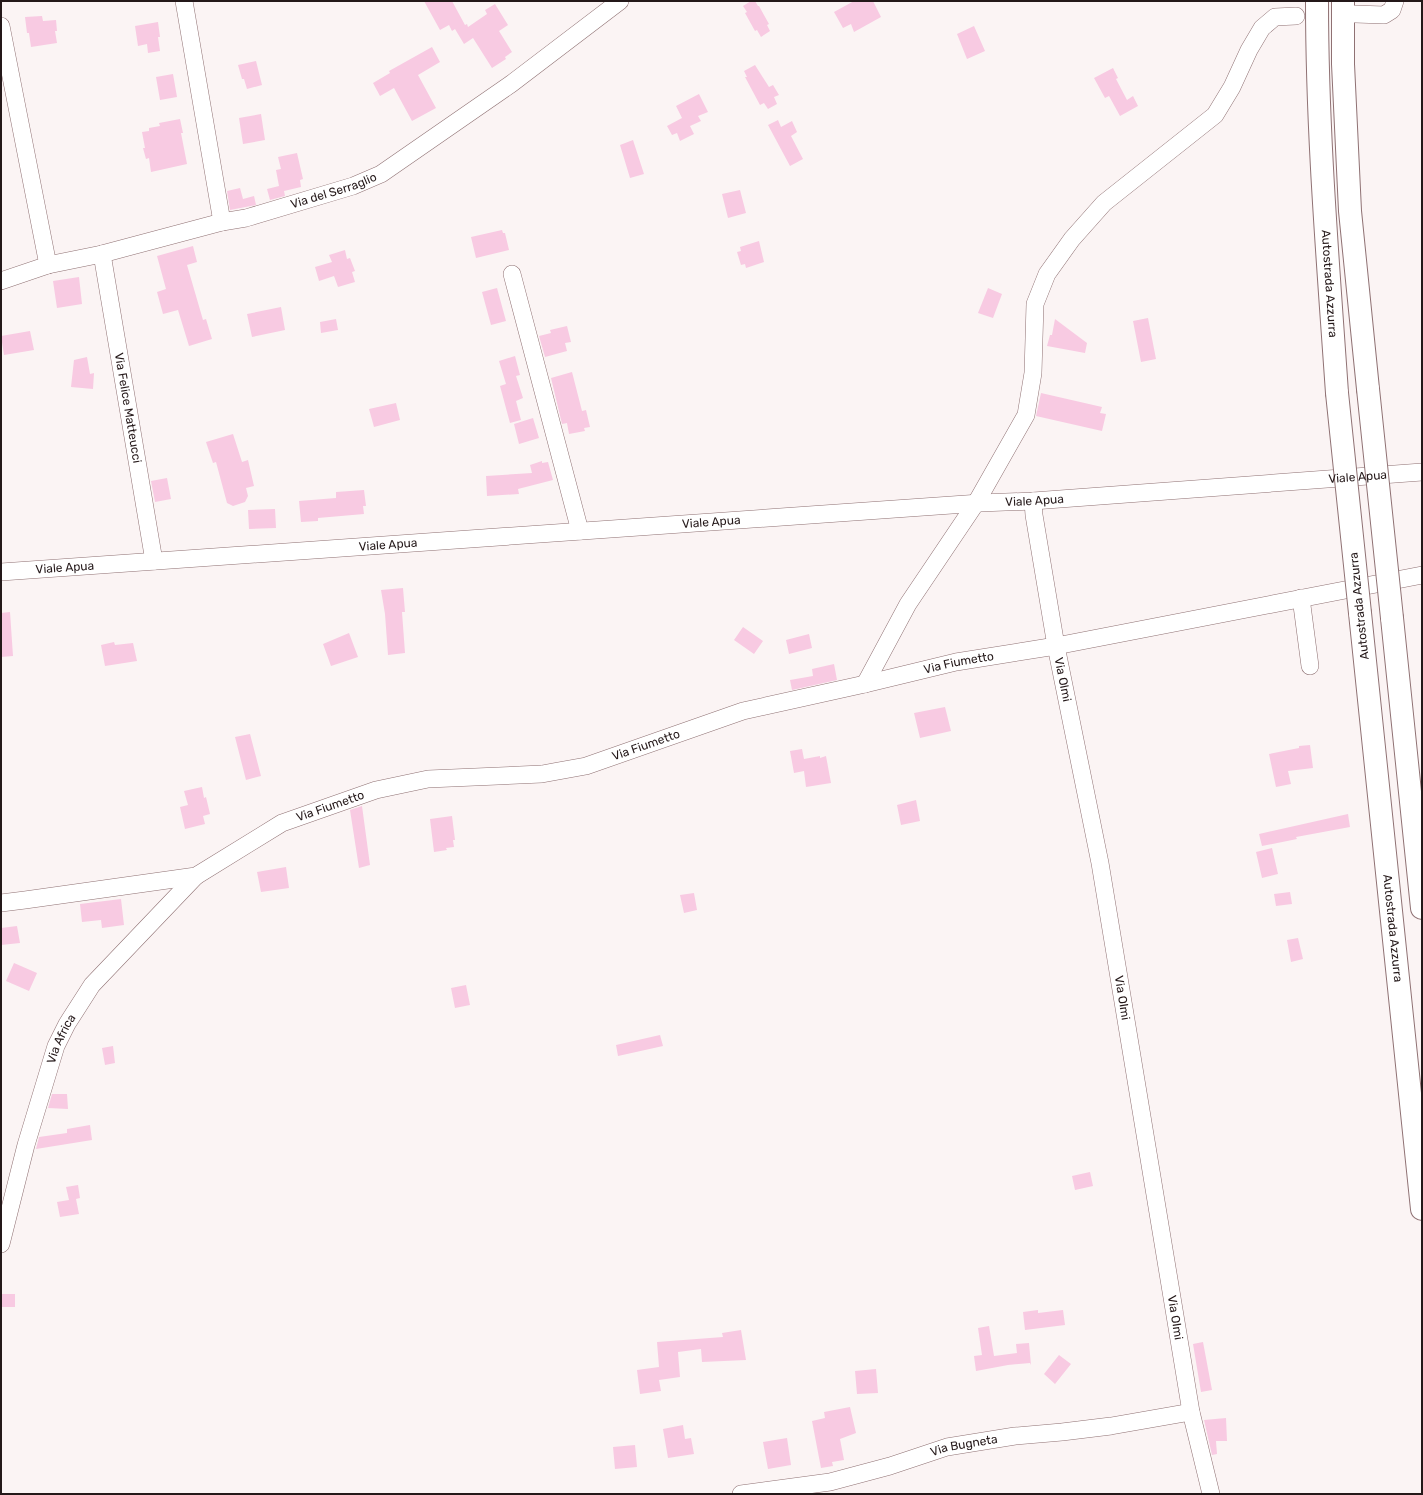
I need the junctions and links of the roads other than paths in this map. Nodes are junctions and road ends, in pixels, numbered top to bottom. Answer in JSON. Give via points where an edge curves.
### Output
{"nodes":[{"id":1,"x":184,"y":1,"type":"edge"},
{"id":2,"x":620,"y":1,"type":"edge"},
{"id":3,"x":1317,"y":1,"type":"edge"},
{"id":4,"x":1395,"y":1,"type":"edge"},
{"id":5,"x":1349,"y":7,"type":"edge"},
{"id":6,"x":1296,"y":16,"type":"dead end"},
{"id":7,"x":1,"y":26,"type":"edge"},
{"id":8,"x":222,"y":222,"type":"junction"},
{"id":9,"x":102,"y":254,"type":"junction"},
{"id":10,"x":48,"y":266,"type":"junction"},
{"id":11,"x":512,"y":274,"type":"dead end"},
{"id":12,"x":1,"y":281,"type":"edge"},
{"id":13,"x":1422,"y":472,"type":"edge"},
{"id":14,"x":1033,"y":501,"type":"junction"},
{"id":15,"x":976,"y":503,"type":"junction"},
{"id":16,"x":580,"y":531,"type":"junction"},
{"id":17,"x":154,"y":561,"type":"junction"},
{"id":18,"x":1,"y":572,"type":"edge"},
{"id":19,"x":1422,"y":575,"type":"edge"},
{"id":20,"x":1301,"y":598,"type":"junction"},
{"id":21,"x":1056,"y":646,"type":"junction"},
{"id":22,"x":1310,"y":666,"type":"dead end"},
{"id":23,"x":865,"y":684,"type":"junction"},
{"id":24,"x":196,"y":876,"type":"junction"},
{"id":25,"x":1,"y":903,"type":"edge"},
{"id":26,"x":1422,"y":908,"type":"edge"},
{"id":27,"x":1422,"y":1209,"type":"edge"},
{"id":28,"x":1,"y":1244,"type":"edge"},
{"id":29,"x":1191,"y":1412,"type":"junction"},
{"id":30,"x":741,"y":1494,"type":"edge"},
{"id":31,"x":1211,"y":1494,"type":"edge"}],
"edges":[{"from":1,"to":8,"type":"street"},
{"from":2,"to":8,"type":"street","name":"Via del Serraglio","via":[[511,84],[381,174],[353,186],[246,218]]},
{"from":3,"to":27,"type":"highway","name":"Autostrada Azzurra","bridge":true,"via":[[1317,58],[1324,197],[1337,393]]},
{"from":4,"to":5,"type":"street","via":[[1392,10],[1384,15]]},
{"from":5,"to":26,"type":"highway","bridge":true,"via":[[1343,64],[1350,210]]},
{"from":6,"to":15,"type":"street","via":[[1276,17],[1262,28],[1215,115],[1104,203],[1072,239],[1047,274],[1035,304],[1033,373],[1026,415]]},
{"from":7,"to":10,"type":"street"},
{"from":8,"to":9,"type":"street","name":"Via del Serraglio"},
{"from":9,"to":10,"type":"street","name":"Via del Serraglio"},
{"from":9,"to":17,"type":"street","name":"Via Felice Matteucci"},
{"from":10,"to":12,"type":"street","name":"Via del Serraglio"},
{"from":11,"to":16,"type":"street"},
{"from":13,"to":14,"type":"street","name":"Viale Apua"},
{"from":14,"to":15,"type":"street","name":"Viale Apua"},
{"from":14,"to":21,"type":"street","name":"Via Olmi"},
{"from":15,"to":16,"type":"street","name":"Viale Apua"},
{"from":15,"to":23,"type":"street","via":[[908,604]]},
{"from":16,"to":17,"type":"street","name":"Viale Apua"},
{"from":17,"to":18,"type":"street","name":"Viale Apua"},
{"from":19,"to":20,"type":"street","name":"Via Fiumetto"},
{"from":20,"to":21,"type":"street","name":"Via Fiumetto"},
{"from":20,"to":22,"type":"street"},
{"from":21,"to":23,"type":"street","name":"Via Fiumetto","via":[[956,662]]},
{"from":21,"to":29,"type":"street","name":"Via Olmi","via":[[1100,863]]},
{"from":23,"to":24,"type":"street","name":"Via Fiumetto","via":[[743,711],[586,766],[542,774],[428,779],[376,790],[282,823]]},
{"from":24,"to":25,"type":"street","name":"Via Fiumetto"},
{"from":24,"to":28,"type":"street","name":"Via Africa","via":[[92,985],[66,1024],[56,1046],[26,1145]]},
{"from":29,"to":30,"type":"street","name":"Via Bugneta","via":[[1111,1426],[1015,1436],[947,1447],[830,1482]]},
{"from":29,"to":31,"type":"street","name":"Via Olmi"}]}
